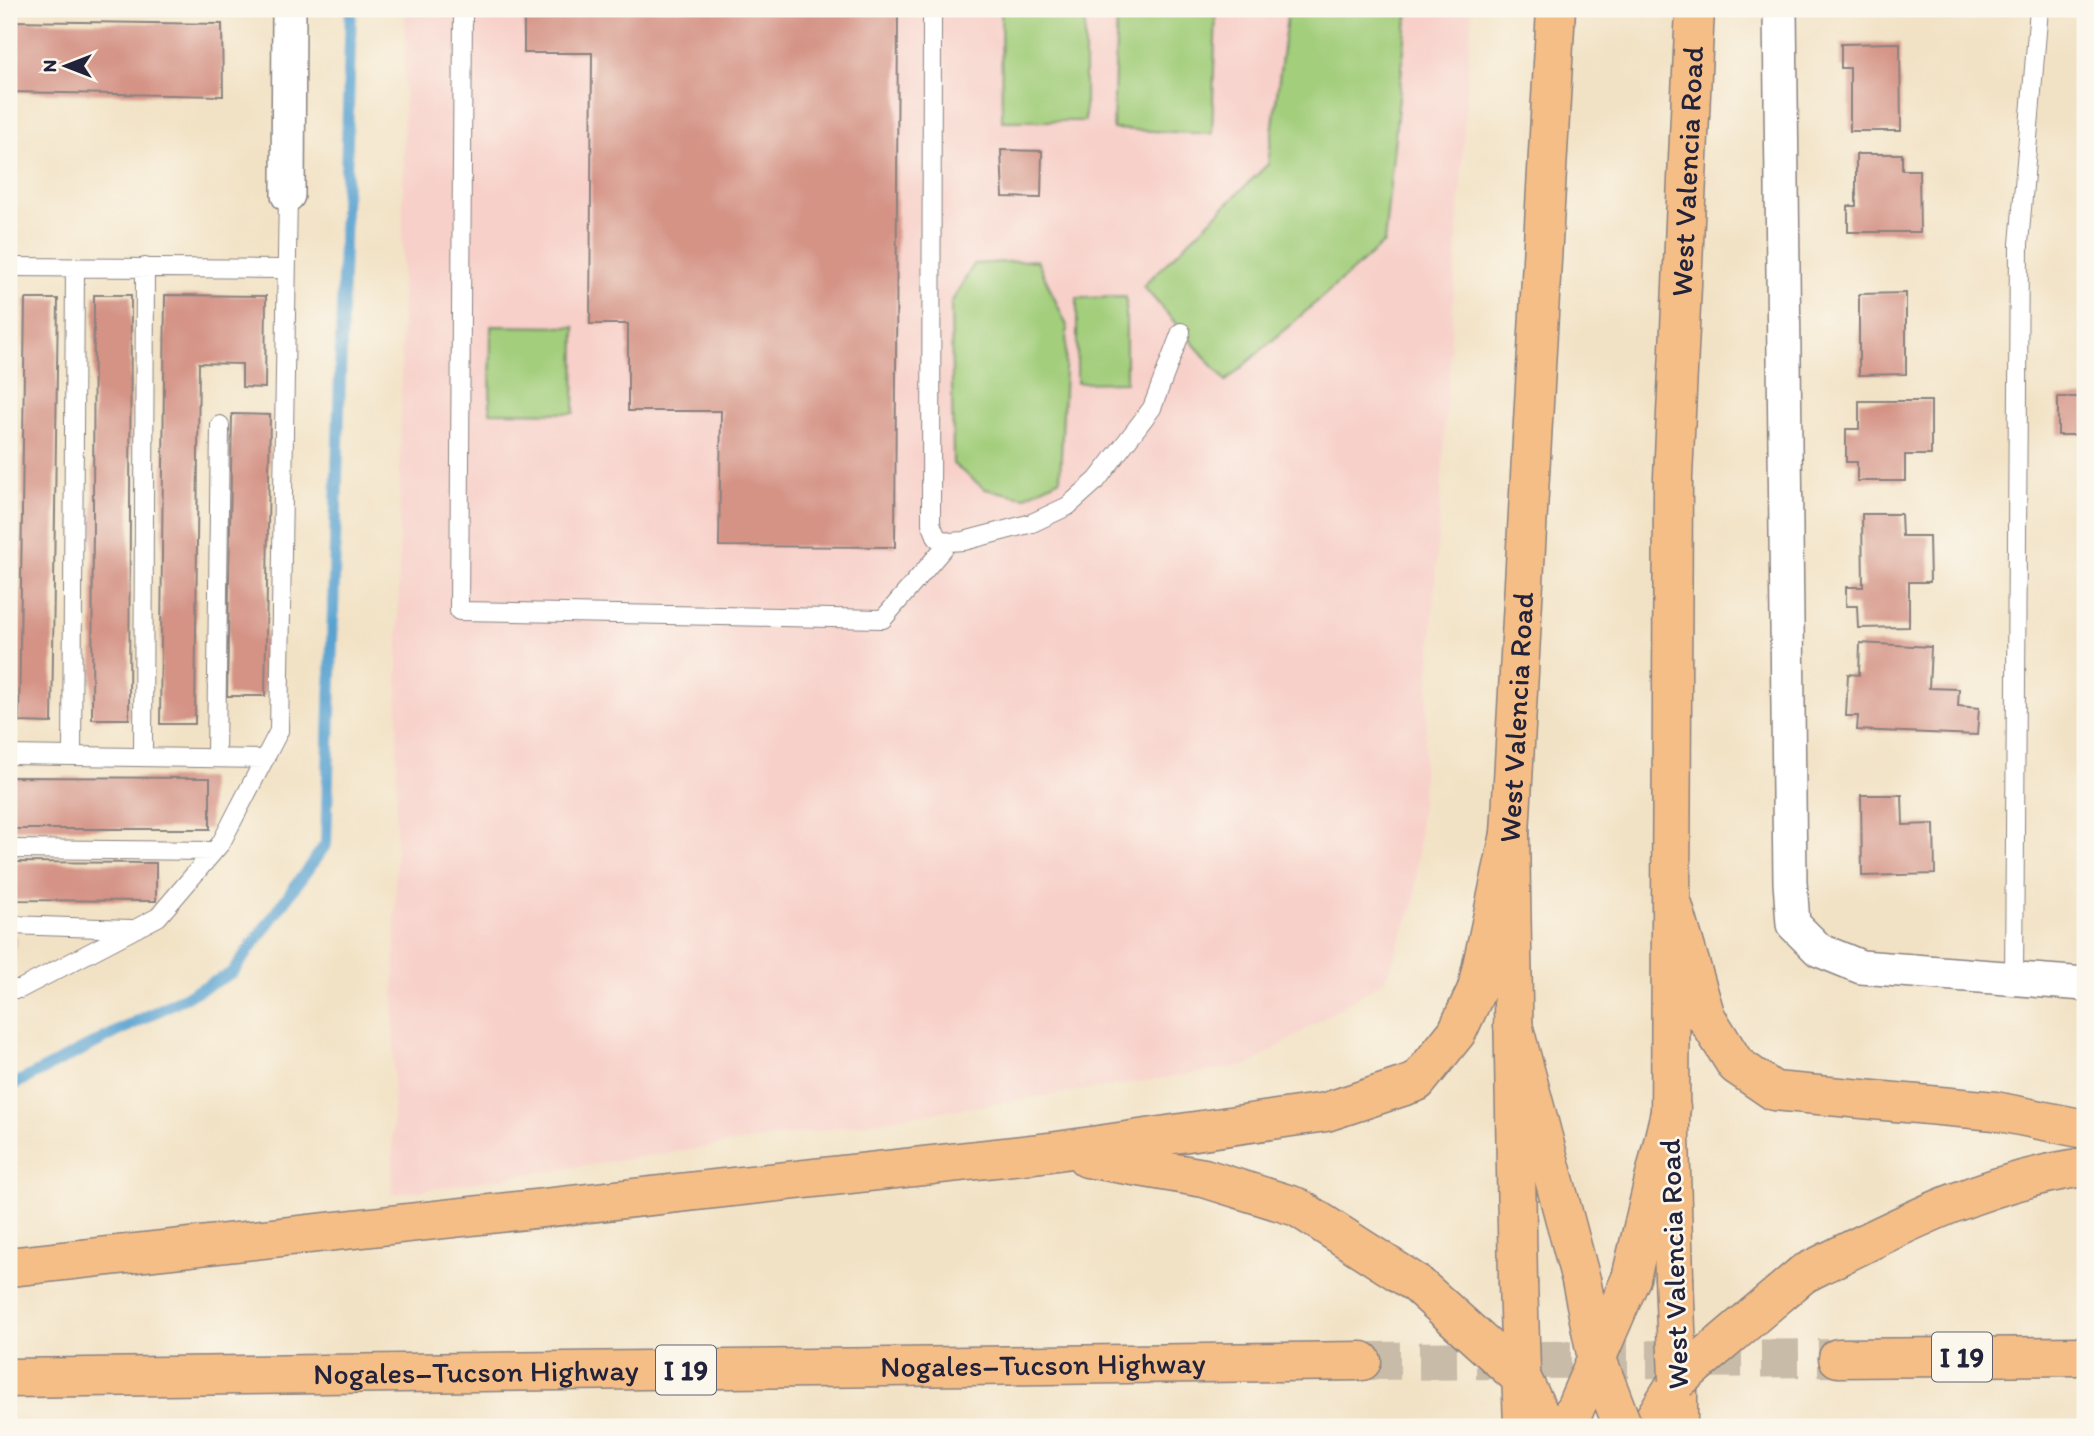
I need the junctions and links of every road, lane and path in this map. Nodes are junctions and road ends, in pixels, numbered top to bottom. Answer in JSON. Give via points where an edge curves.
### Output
{"nodes":[{"id":1,"x":289,"y":9,"type":"edge"},
{"id":2,"x":463,"y":9,"type":"edge"},
{"id":3,"x":932,"y":9,"type":"edge"},
{"id":4,"x":1556,"y":9,"type":"edge"},
{"id":5,"x":1695,"y":9,"type":"edge"},
{"id":6,"x":1780,"y":9,"type":"edge"},
{"id":7,"x":2039,"y":9,"type":"edge"},
{"id":8,"x":288,"y":195,"type":"joint"},
{"id":9,"x":9,"y":267,"type":"edge"},
{"id":10,"x":75,"y":267,"type":"junction"},
{"id":11,"x":145,"y":267,"type":"junction"},
{"id":12,"x":285,"y":268,"type":"junction"},
{"id":13,"x":1181,"y":332,"type":"dead end"},
{"id":14,"x":220,"y":425,"type":"dead end"},
{"id":15,"x":949,"y":542,"type":"junction"},
{"id":16,"x":9,"y":755,"type":"edge"},
{"id":17,"x":72,"y":756,"type":"junction"},
{"id":18,"x":143,"y":757,"type":"junction"},
{"id":19,"x":216,"y":758,"type":"junction"},
{"id":20,"x":265,"y":759,"type":"junction"},
{"id":21,"x":1510,"y":834,"type":"junction"},
{"id":22,"x":9,"y":849,"type":"edge"},
{"id":23,"x":214,"y":851,"type":"junction"},
{"id":24,"x":1673,"y":905,"type":"junction"},
{"id":25,"x":9,"y":925,"type":"edge"},
{"id":26,"x":135,"y":929,"type":"junction"},
{"id":27,"x":2014,"y":979,"type":"junction"},
{"id":28,"x":2085,"y":984,"type":"edge"},
{"id":29,"x":9,"y":989,"type":"edge"},
{"id":30,"x":1513,"y":1025,"type":"junction"},
{"id":31,"x":1671,"y":1108,"type":"junction"},
{"id":32,"x":2085,"y":1129,"type":"edge"},
{"id":33,"x":1050,"y":1152,"type":"junction"},
{"id":34,"x":2085,"y":1167,"type":"edge"},
{"id":35,"x":9,"y":1267,"type":"edge"},
{"id":36,"x":2085,"y":1356,"type":"edge"},
{"id":37,"x":1838,"y":1358,"type":"tunnel mouth"},
{"id":38,"x":1597,"y":1359,"type":"junction"},
{"id":39,"x":1363,"y":1361,"type":"tunnel mouth"},
{"id":40,"x":9,"y":1378,"type":"edge"},
{"id":41,"x":1522,"y":1379,"type":"junction"},
{"id":42,"x":1678,"y":1381,"type":"junction"},
{"id":43,"x":1523,"y":1427,"type":"edge"},
{"id":44,"x":1546,"y":1427,"type":"edge"},
{"id":45,"x":1567,"y":1427,"type":"edge"},
{"id":46,"x":1623,"y":1427,"type":"edge"},
{"id":47,"x":1648,"y":1427,"type":"edge"},
{"id":48,"x":1678,"y":1427,"type":"edge"}],
"edges":[{"from":1,"to":8,"type":"street"},
{"from":2,"to":15,"type":"lane","via":[[459,611],[883,619]]},
{"from":3,"to":15,"type":"lane","via":[[931,523],[937,538]]},
{"from":4,"to":21,"type":"main road","name":"West Valencia Road"},
{"from":5,"to":24,"type":"main road","name":"West Valencia Road","via":[[1673,477]]},
{"from":6,"to":27,"type":"street","via":[[1793,924],[1819,950],[1861,967]]},
{"from":7,"to":27,"type":"lane","via":[[2019,244]]},
{"from":8,"to":12,"type":"lane"},
{"from":9,"to":10,"type":"lane"},
{"from":10,"to":11,"type":"lane"},
{"from":10,"to":17,"type":"lane"},
{"from":11,"to":12,"type":"lane"},
{"from":11,"to":18,"type":"lane"},
{"from":12,"to":20,"type":"lane","via":[[279,731]]},
{"from":13,"to":15,"type":"lane","via":[[1152,408],[1097,480],[1068,506],[1032,523]]},
{"from":14,"to":19,"type":"lane"},
{"from":16,"to":17,"type":"lane"},
{"from":17,"to":18,"type":"lane"},
{"from":18,"to":19,"type":"lane"},
{"from":19,"to":20,"type":"lane"},
{"from":20,"to":23,"type":"lane"},
{"from":21,"to":30,"type":"main road","name":"West Valencia Road"},
{"from":21,"to":33,"type":"main road","via":[[1477,989],[1457,1032],[1417,1082],[1326,1112]]},
{"from":22,"to":23,"type":"lane"},
{"from":23,"to":26,"type":"lane","via":[[158,917]]},
{"from":24,"to":31,"type":"main road","name":"West Valencia Road"},
{"from":24,"to":32,"type":"main road","via":[[1706,1017],[1736,1065],[1774,1091],[1995,1111]]},
{"from":25,"to":26,"type":"lane"},
{"from":26,"to":29,"type":"lane","via":[[20,989]]},
{"from":27,"to":28,"type":"street"},
{"from":30,"to":38,"type":"main road","bridge":true,"via":[[1581,1280]]},
{"from":30,"to":41,"type":"main road","name":"West Valencia Road","bridge":true},
{"from":31,"to":38,"type":"main road","bridge":true,"via":[[1632,1278]]},
{"from":31,"to":42,"type":"main road","name":"West Valencia Road","bridge":true},
{"from":33,"to":35,"type":"main road"},
{"from":33,"to":41,"type":"main road","bridge":true,"via":[[1205,1178],[1297,1206],[1417,1284]]},
{"from":34,"to":42,"type":"main road","bridge":true,"via":[[2040,1173],[1940,1206],[1803,1274]]},
{"from":36,"to":37,"type":"main road","number":"I 19"},
{"from":38,"to":45,"type":"main road","bridge":true},
{"from":38,"to":46,"type":"main road","bridge":true},
{"from":39,"to":40,"type":"main road","name":"Nogales–Tucson Highway","number":"I 19"},
{"from":41,"to":43,"type":"main road","name":"West Valencia Road","bridge":true},
{"from":41,"to":44,"type":"main road","bridge":true},
{"from":42,"to":47,"type":"main road"},
{"from":42,"to":48,"type":"main road","name":"West Valencia Road"}]}
